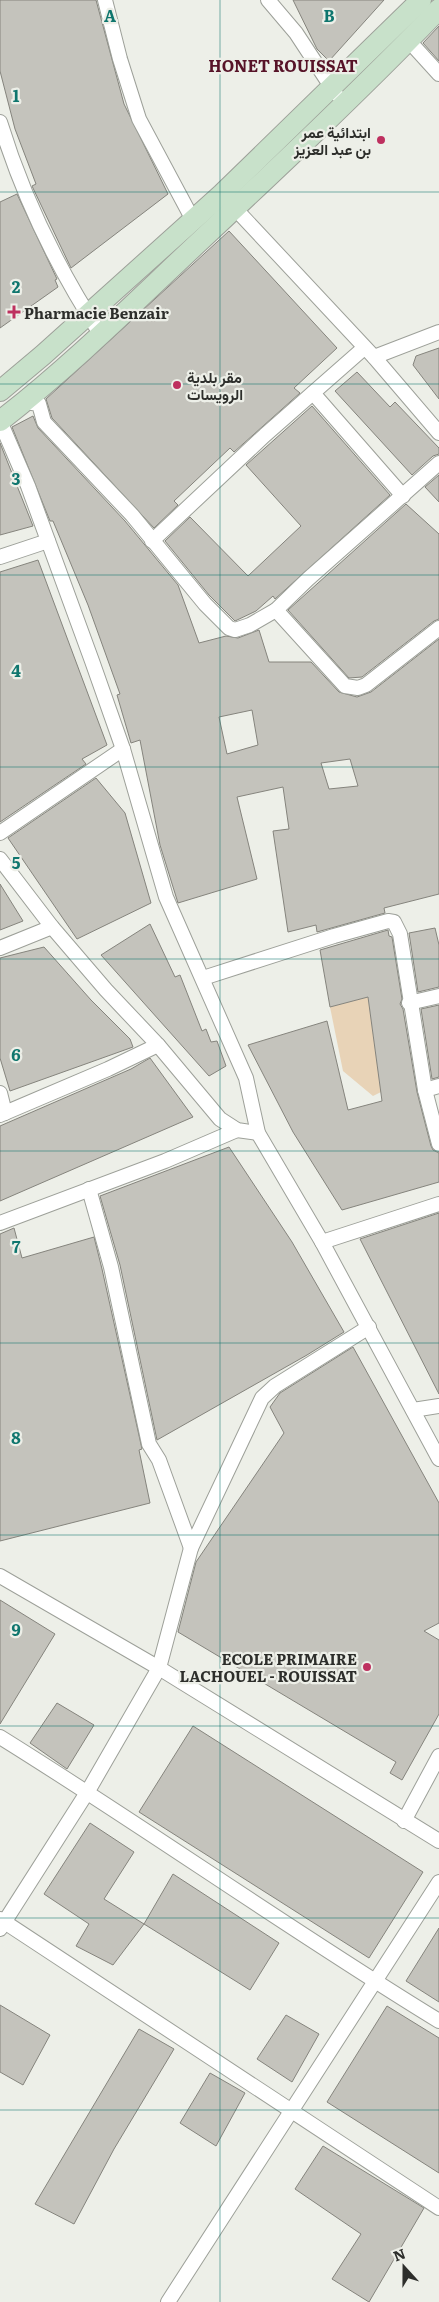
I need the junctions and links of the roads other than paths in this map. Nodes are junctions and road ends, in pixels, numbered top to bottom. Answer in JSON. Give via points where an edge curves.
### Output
{"nodes":[{"id":1,"x":105,"y":0,"type":"edge"},
{"id":2,"x":268,"y":0,"type":"edge"},
{"id":3,"x":421,"y":0,"type":"edge"},
{"id":4,"x":439,"y":9,"type":"edge"},
{"id":5,"x":409,"y":41,"type":"junction"},
{"id":6,"x":439,"y":74,"type":"edge"},
{"id":7,"x":332,"y":89,"type":"junction"},
{"id":8,"x":345,"y":104,"type":"junction"},
{"id":9,"x":0,"y":122,"type":"edge"},
{"id":10,"x":228,"y":201,"type":"junction"},
{"id":11,"x":193,"y":220,"type":"junction"},
{"id":12,"x":88,"y":315,"type":"junction"},
{"id":13,"x":439,"y":332,"type":"edge"},
{"id":14,"x":101,"y":335,"type":"junction"},
{"id":15,"x":369,"y":352,"type":"junction"},
{"id":16,"x":0,"y":391,"type":"edge"},
{"id":17,"x":313,"y":393,"type":"junction"},
{"id":18,"x":25,"y":402,"type":"junction"},
{"id":19,"x":0,"y":421,"type":"edge"},
{"id":20,"x":439,"y":433,"type":"edge"},
{"id":21,"x":439,"y":463,"type":"edge"},
{"id":22,"x":404,"y":496,"type":"junction"},
{"id":23,"x":48,"y":541,"type":"junction"},
{"id":24,"x":152,"y":541,"type":"junction"},
{"id":25,"x":0,"y":557,"type":"edge"},
{"id":26,"x":276,"y":610,"type":"junction"},
{"id":27,"x":439,"y":628,"type":"edge"},
{"id":28,"x":123,"y":749,"type":"junction"},
{"id":29,"x":0,"y":833,"type":"edge"},
{"id":30,"x":0,"y":859,"type":"edge"},
{"id":31,"x":52,"y":927,"type":"junction"},
{"id":32,"x":0,"y":948,"type":"edge"},
{"id":33,"x":203,"y":978,"type":"junction"},
{"id":34,"x":439,"y":996,"type":"edge"},
{"id":35,"x":409,"y":1003,"type":"junction"},
{"id":36,"x":158,"y":1045,"type":"junction"},
{"id":37,"x":439,"y":1086,"type":"edge"},
{"id":38,"x":425,"y":1090,"type":"junction"},
{"id":39,"x":0,"y":1093,"type":"edge"},
{"id":40,"x":3,"y":1114,"type":"edge"},
{"id":41,"x":237,"y":1130,"type":"junction"},
{"id":42,"x":258,"y":1133,"type":"junction"},
{"id":43,"x":439,"y":1144,"type":"edge"},
{"id":44,"x":89,"y":1189,"type":"junction"},
{"id":45,"x":439,"y":1204,"type":"edge"},
{"id":46,"x":0,"y":1223,"type":"edge"},
{"id":47,"x":322,"y":1242,"type":"junction"},
{"id":48,"x":369,"y":1327,"type":"junction"},
{"id":49,"x":439,"y":1406,"type":"edge"},
{"id":50,"x":413,"y":1410,"type":"junction"},
{"id":51,"x":439,"y":1459,"type":"edge"},
{"id":52,"x":191,"y":1548,"type":"junction"},
{"id":53,"x":0,"y":1576,"type":"edge"},
{"id":54,"x":159,"y":1668,"type":"junction"},
{"id":55,"x":0,"y":1737,"type":"edge"},
{"id":56,"x":439,"y":1756,"type":"edge"},
{"id":57,"x":88,"y":1791,"type":"junction"},
{"id":58,"x":404,"y":1821,"type":"junction"},
{"id":59,"x":439,"y":1842,"type":"edge"},
{"id":60,"x":439,"y":1882,"type":"edge"},
{"id":61,"x":2,"y":1923,"type":"edge"},
{"id":62,"x":375,"y":1982,"type":"junction"},
{"id":63,"x":439,"y":2021,"type":"edge"},
{"id":64,"x":291,"y":2111,"type":"junction"},
{"id":65,"x":439,"y":2208,"type":"edge"},
{"id":66,"x":168,"y":2302,"type":"edge"}],
"edges":[{"from":1,"to":11,"type":"street","via":[[139,119]]},
{"from":2,"to":7,"type":"street","via":[[296,32]]},
{"from":3,"to":7,"type":"main road"},
{"from":4,"to":5,"type":"main road"},
{"from":5,"to":6,"type":"street"},
{"from":5,"to":8,"type":"main road"},
{"from":7,"to":8,"type":"street"},
{"from":7,"to":10,"type":"main road"},
{"from":8,"to":10,"type":"main road"},
{"from":9,"to":12,"type":"street","via":[[12,161],[47,240]]},
{"from":10,"to":11,"type":"main road"},
{"from":10,"to":14,"type":"main road"},
{"from":10,"to":15,"type":"street"},
{"from":11,"to":12,"type":"main road"},
{"from":12,"to":14,"type":"street"},
{"from":12,"to":16,"type":"main road"},
{"from":13,"to":15,"type":"street"},
{"from":14,"to":18,"type":"main road"},
{"from":15,"to":17,"type":"street"},
{"from":15,"to":20,"type":"street"},
{"from":17,"to":22,"type":"street"},
{"from":17,"to":24,"type":"street"},
{"from":18,"to":19,"type":"main road"},
{"from":18,"to":24,"type":"street","via":[[38,404],[44,422],[132,515]]},
{"from":19,"to":23,"type":"street"},
{"from":21,"to":22,"type":"street"},
{"from":22,"to":26,"type":"street"},
{"from":23,"to":25,"type":"street"},
{"from":23,"to":28,"type":"street"},
{"from":24,"to":26,"type":"street","via":[[204,604],[229,628],[242,628]]},
{"from":26,"to":27,"type":"street","via":[[350,688],[366,685]]},
{"from":28,"to":29,"type":"street"},
{"from":28,"to":33,"type":"street","via":[[166,898]]},
{"from":30,"to":31,"type":"street"},
{"from":31,"to":32,"type":"street"},
{"from":31,"to":36,"type":"street"},
{"from":33,"to":35,"type":"street","via":[[388,921],[394,922],[400,934]]},
{"from":33,"to":42,"type":"street","via":[[246,1078]]},
{"from":34,"to":35,"type":"street"},
{"from":35,"to":38,"type":"street"},
{"from":36,"to":40,"type":"street","via":[[108,1070]]},
{"from":36,"to":41,"type":"street","via":[[220,1119]]},
{"from":37,"to":38,"type":"street"},
{"from":38,"to":43,"type":"street"},
{"from":39,"to":40,"type":"street"},
{"from":41,"to":42,"type":"street"},
{"from":41,"to":44,"type":"street","via":[[165,1162]]},
{"from":42,"to":47,"type":"street"},
{"from":44,"to":46,"type":"street"},
{"from":44,"to":52,"type":"street","via":[[111,1267],[149,1444],[159,1460]]},
{"from":45,"to":47,"type":"street"},
{"from":47,"to":48,"type":"street"},
{"from":48,"to":50,"type":"street"},
{"from":48,"to":52,"type":"street","via":[[275,1386],[262,1398]]},
{"from":49,"to":50,"type":"street"},
{"from":50,"to":51,"type":"street"},
{"from":52,"to":54,"type":"street"},
{"from":53,"to":54,"type":"street"},
{"from":54,"to":57,"type":"street"},
{"from":54,"to":58,"type":"street"},
{"from":55,"to":57,"type":"street"},
{"from":56,"to":58,"type":"street"},
{"from":57,"to":61,"type":"street"},
{"from":57,"to":62,"type":"street"},
{"from":58,"to":59,"type":"street"},
{"from":60,"to":62,"type":"street"},
{"from":61,"to":64,"type":"street"},
{"from":62,"to":63,"type":"street"},
{"from":62,"to":64,"type":"street"},
{"from":64,"to":65,"type":"street"},
{"from":64,"to":66,"type":"street"}]}
